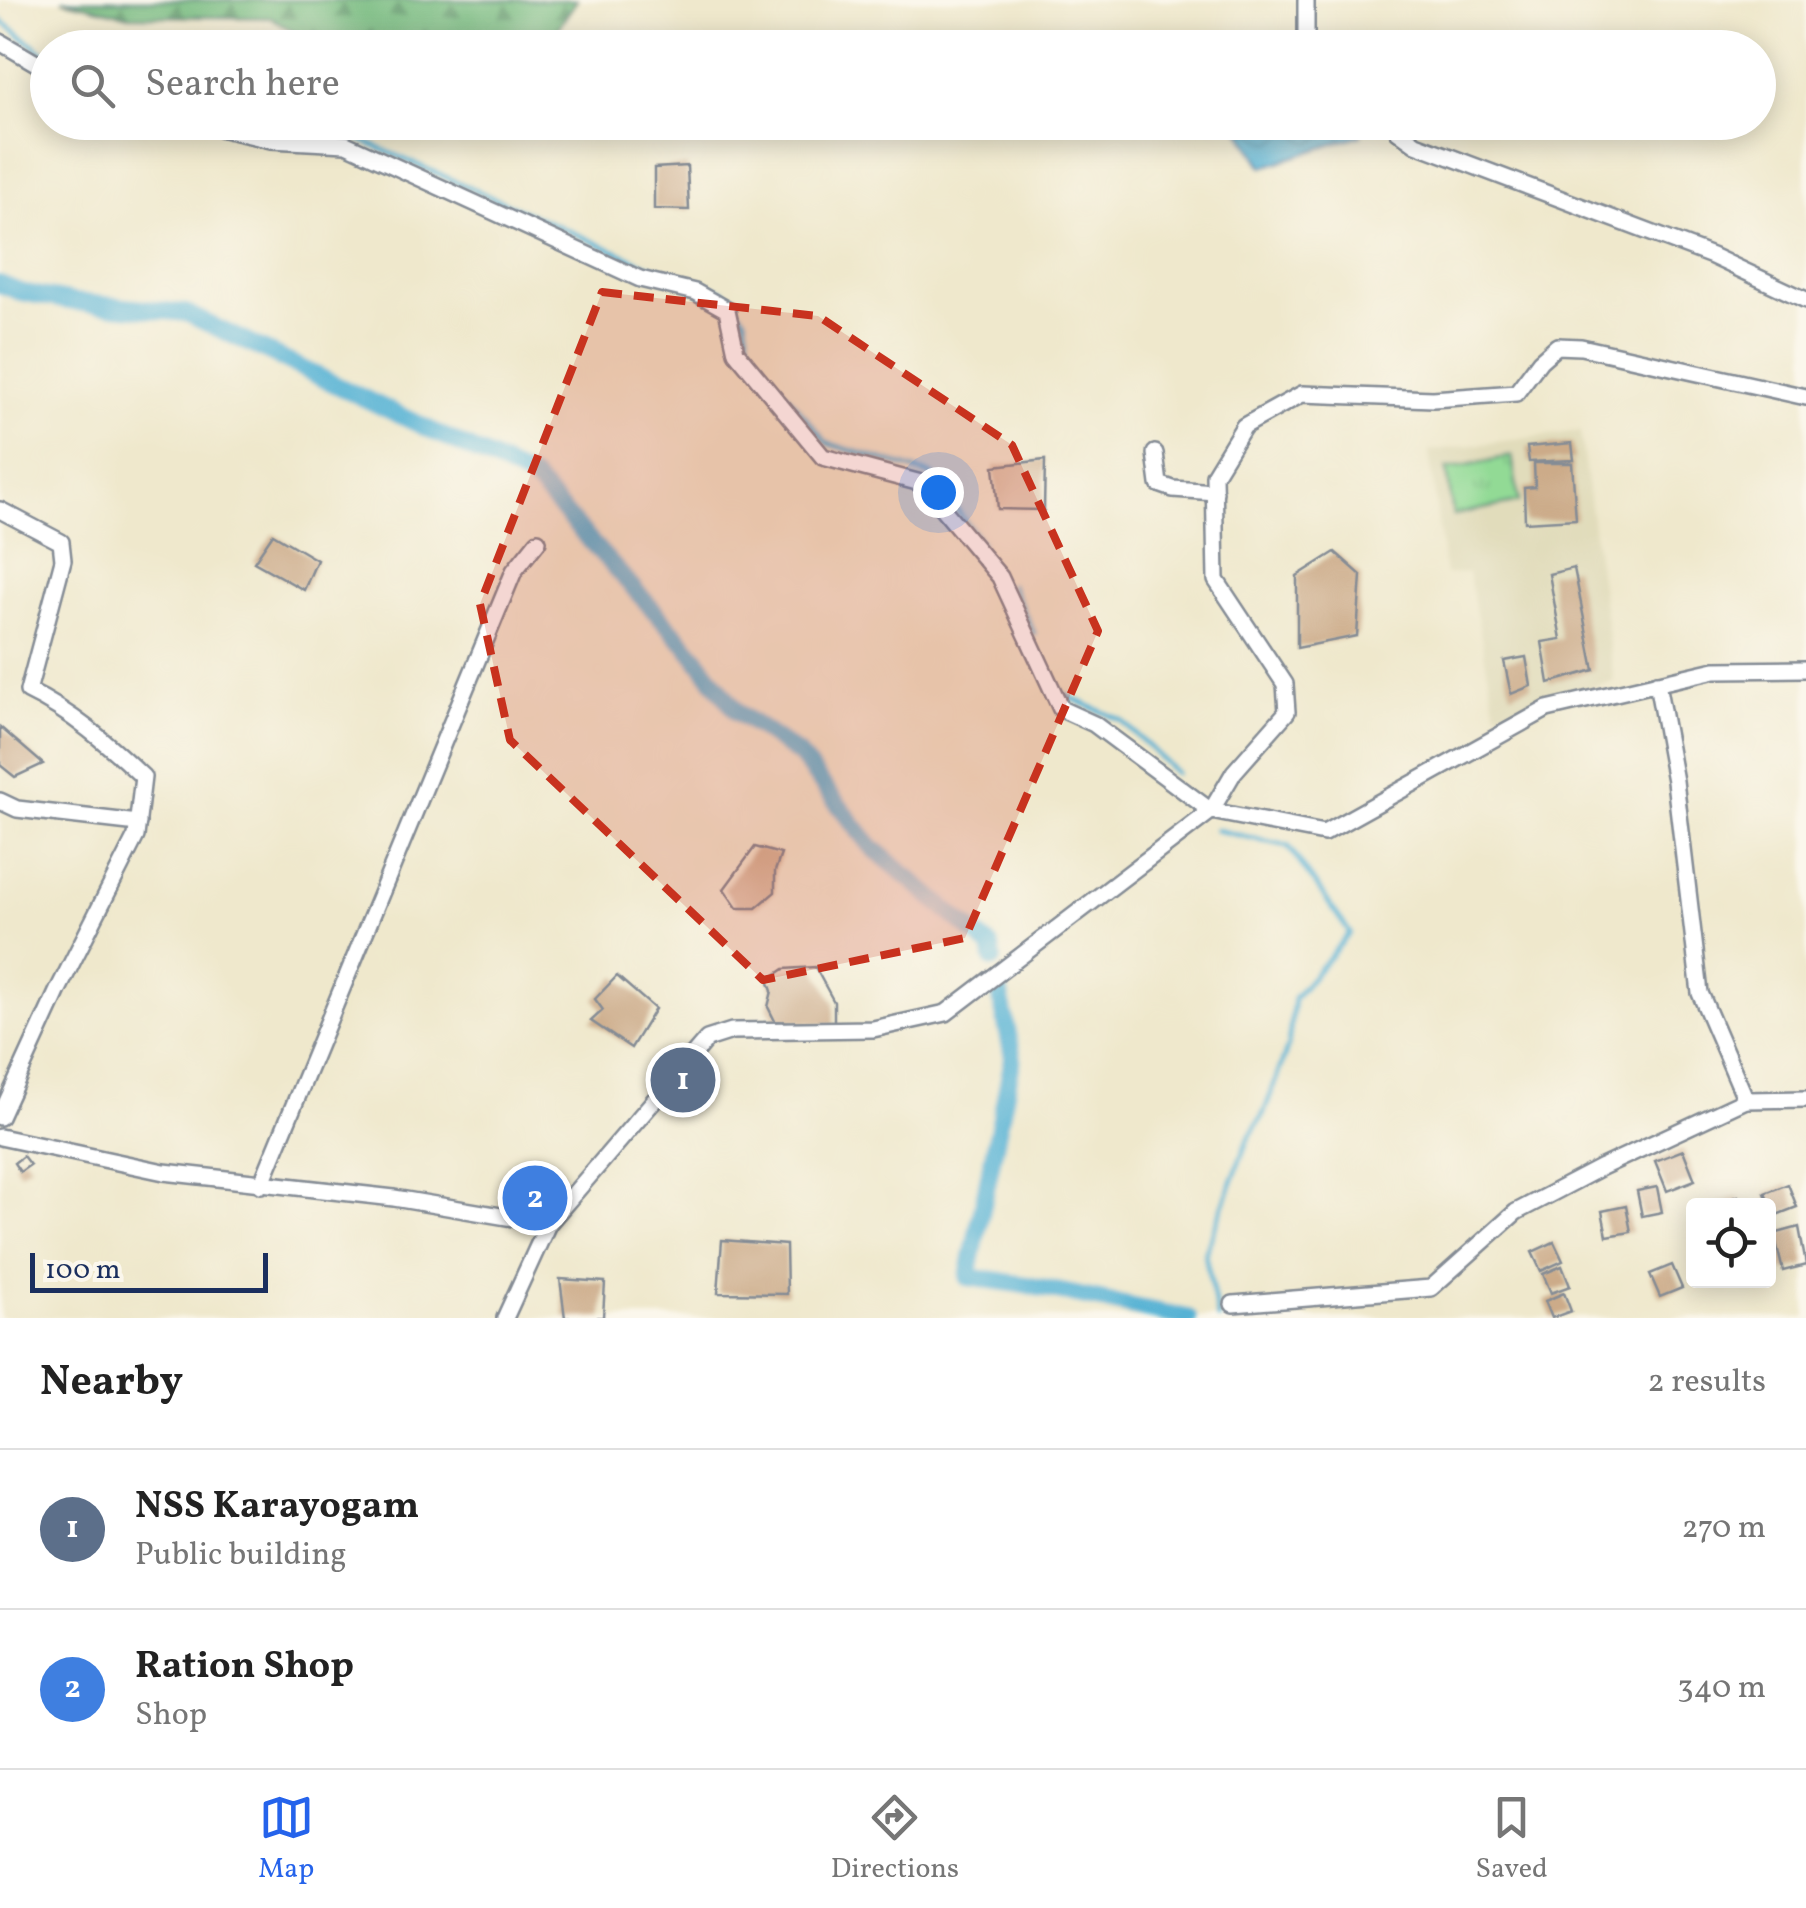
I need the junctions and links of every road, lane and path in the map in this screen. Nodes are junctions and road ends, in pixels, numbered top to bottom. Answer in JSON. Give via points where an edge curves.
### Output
{"nodes":[{"id":1,"x":1306,"y":0,"type":"edge"},
{"id":2,"x":1306,"y":30,"type":"edge"},
{"id":3,"x":0,"y":42,"type":"edge"},
{"id":4,"x":30,"y":60,"type":"edge"},
{"id":5,"x":270,"y":140,"type":"edge"},
{"id":6,"x":1410,"y":140,"type":"edge"},
{"id":7,"x":1806,"y":300,"type":"edge"},
{"id":8,"x":1806,"y":397,"type":"edge"},
{"id":9,"x":1155,"y":453,"type":"dead end"},
{"id":10,"x":1215,"y":492,"type":"junction"},
{"id":11,"x":0,"y":510,"type":"edge"},
{"id":12,"x":538,"y":541,"type":"dead end"},
{"id":13,"x":1806,"y":669,"type":"edge"},
{"id":14,"x":1657,"y":683,"type":"junction"},
{"id":15,"x":0,"y":801,"type":"edge"},
{"id":16,"x":1210,"y":811,"type":"junction"},
{"id":17,"x":138,"y":822,"type":"junction"},
{"id":18,"x":1806,"y":1099,"type":"edge"},
{"id":19,"x":1746,"y":1100,"type":"junction"},
{"id":20,"x":0,"y":1116,"type":"edge"},
{"id":21,"x":0,"y":1137,"type":"edge"},
{"id":22,"x":261,"y":1185,"type":"junction"},
{"id":23,"x":548,"y":1224,"type":"junction"},
{"id":24,"x":1232,"y":1304,"type":"dead end"},
{"id":25,"x":504,"y":1318,"type":"edge"}],
"edges":[{"from":1,"to":2,"type":"street"},
{"from":3,"to":4,"type":"street"},
{"from":5,"to":16,"type":"street","via":[[346,144],[640,280],[696,292],[727,310],[736,352],[824,456],[921,484],[1000,577],[1061,709],[1094,724]]},
{"from":6,"to":7,"type":"street","via":[[1712,256]]},
{"from":8,"to":10,"type":"street","via":[[1556,346],[1516,393],[1433,399],[1302,394],[1244,426],[1214,475]]},
{"from":9,"to":10,"type":"street","via":[[1159,484]]},
{"from":10,"to":16,"type":"street","via":[[1216,580],[1284,684],[1287,712]]},
{"from":11,"to":17,"type":"street","via":[[61,542],[63,560],[28,692],[104,740],[143,776]]},
{"from":12,"to":22,"type":"street","via":[[514,572]]},
{"from":13,"to":14,"type":"street","via":[[1715,670]]},
{"from":14,"to":16,"type":"street","via":[[1547,709],[1324,833]]},
{"from":14,"to":19,"type":"street","via":[[1700,993]]},
{"from":15,"to":17,"type":"street","via":[[17,809]]},
{"from":16,"to":23,"type":"street","via":[[946,1013],[873,1029],[732,1031],[707,1039]]},
{"from":17,"to":20,"type":"street"},
{"from":18,"to":19,"type":"street"},
{"from":19,"to":24,"type":"street","via":[[1516,1212],[1431,1288]]},
{"from":21,"to":22,"type":"street"},
{"from":22,"to":23,"type":"street","via":[[394,1198]]},
{"from":23,"to":25,"type":"street"}]}
